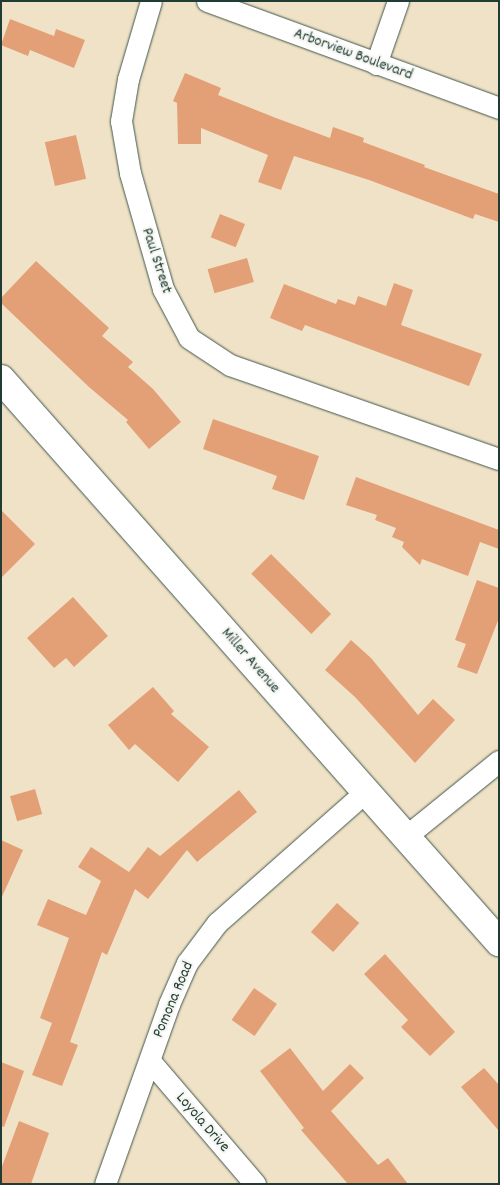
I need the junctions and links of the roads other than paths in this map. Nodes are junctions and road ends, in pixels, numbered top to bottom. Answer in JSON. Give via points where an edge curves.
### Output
{"nodes":[{"id":1,"x":150,"y":1,"type":"edge"},
{"id":2,"x":207,"y":1,"type":"edge"},
{"id":3,"x":398,"y":1,"type":"edge"},
{"id":4,"x":376,"y":64,"type":"junction"},
{"id":5,"x":499,"y":108,"type":"edge"},
{"id":6,"x":1,"y":379,"type":"edge"},
{"id":7,"x":499,"y":459,"type":"edge"},
{"id":8,"x":499,"y":761,"type":"edge"},
{"id":9,"x":365,"y":792,"type":"junction"},
{"id":10,"x":405,"y":837,"type":"junction"},
{"id":11,"x":499,"y":942,"type":"edge"},
{"id":12,"x":150,"y":1061,"type":"junction"},
{"id":13,"x":105,"y":1184,"type":"edge"},
{"id":14,"x":255,"y":1184,"type":"edge"}],
"edges":[{"from":1,"to":7,"type":"street","name":"Paul Street","via":[[128,79],[121,121],[130,173],[162,289],[189,338],[230,365]]},
{"from":2,"to":4,"type":"street","name":"Arborview Boulevard"},
{"from":3,"to":4,"type":"street"},
{"from":4,"to":5,"type":"street","name":"Arborview Boulevard"},
{"from":6,"to":9,"type":"main road","name":"Miller Avenue"},
{"from":8,"to":10,"type":"street"},
{"from":9,"to":10,"type":"main road","name":"Miller Avenue"},
{"from":9,"to":12,"type":"street","name":"Pomona Road","via":[[216,923],[187,963]]},
{"from":10,"to":11,"type":"main road","name":"Miller Avenue"},
{"from":12,"to":13,"type":"street","name":"Pomona Road"},
{"from":12,"to":14,"type":"street","name":"Loyola Drive"}]}
